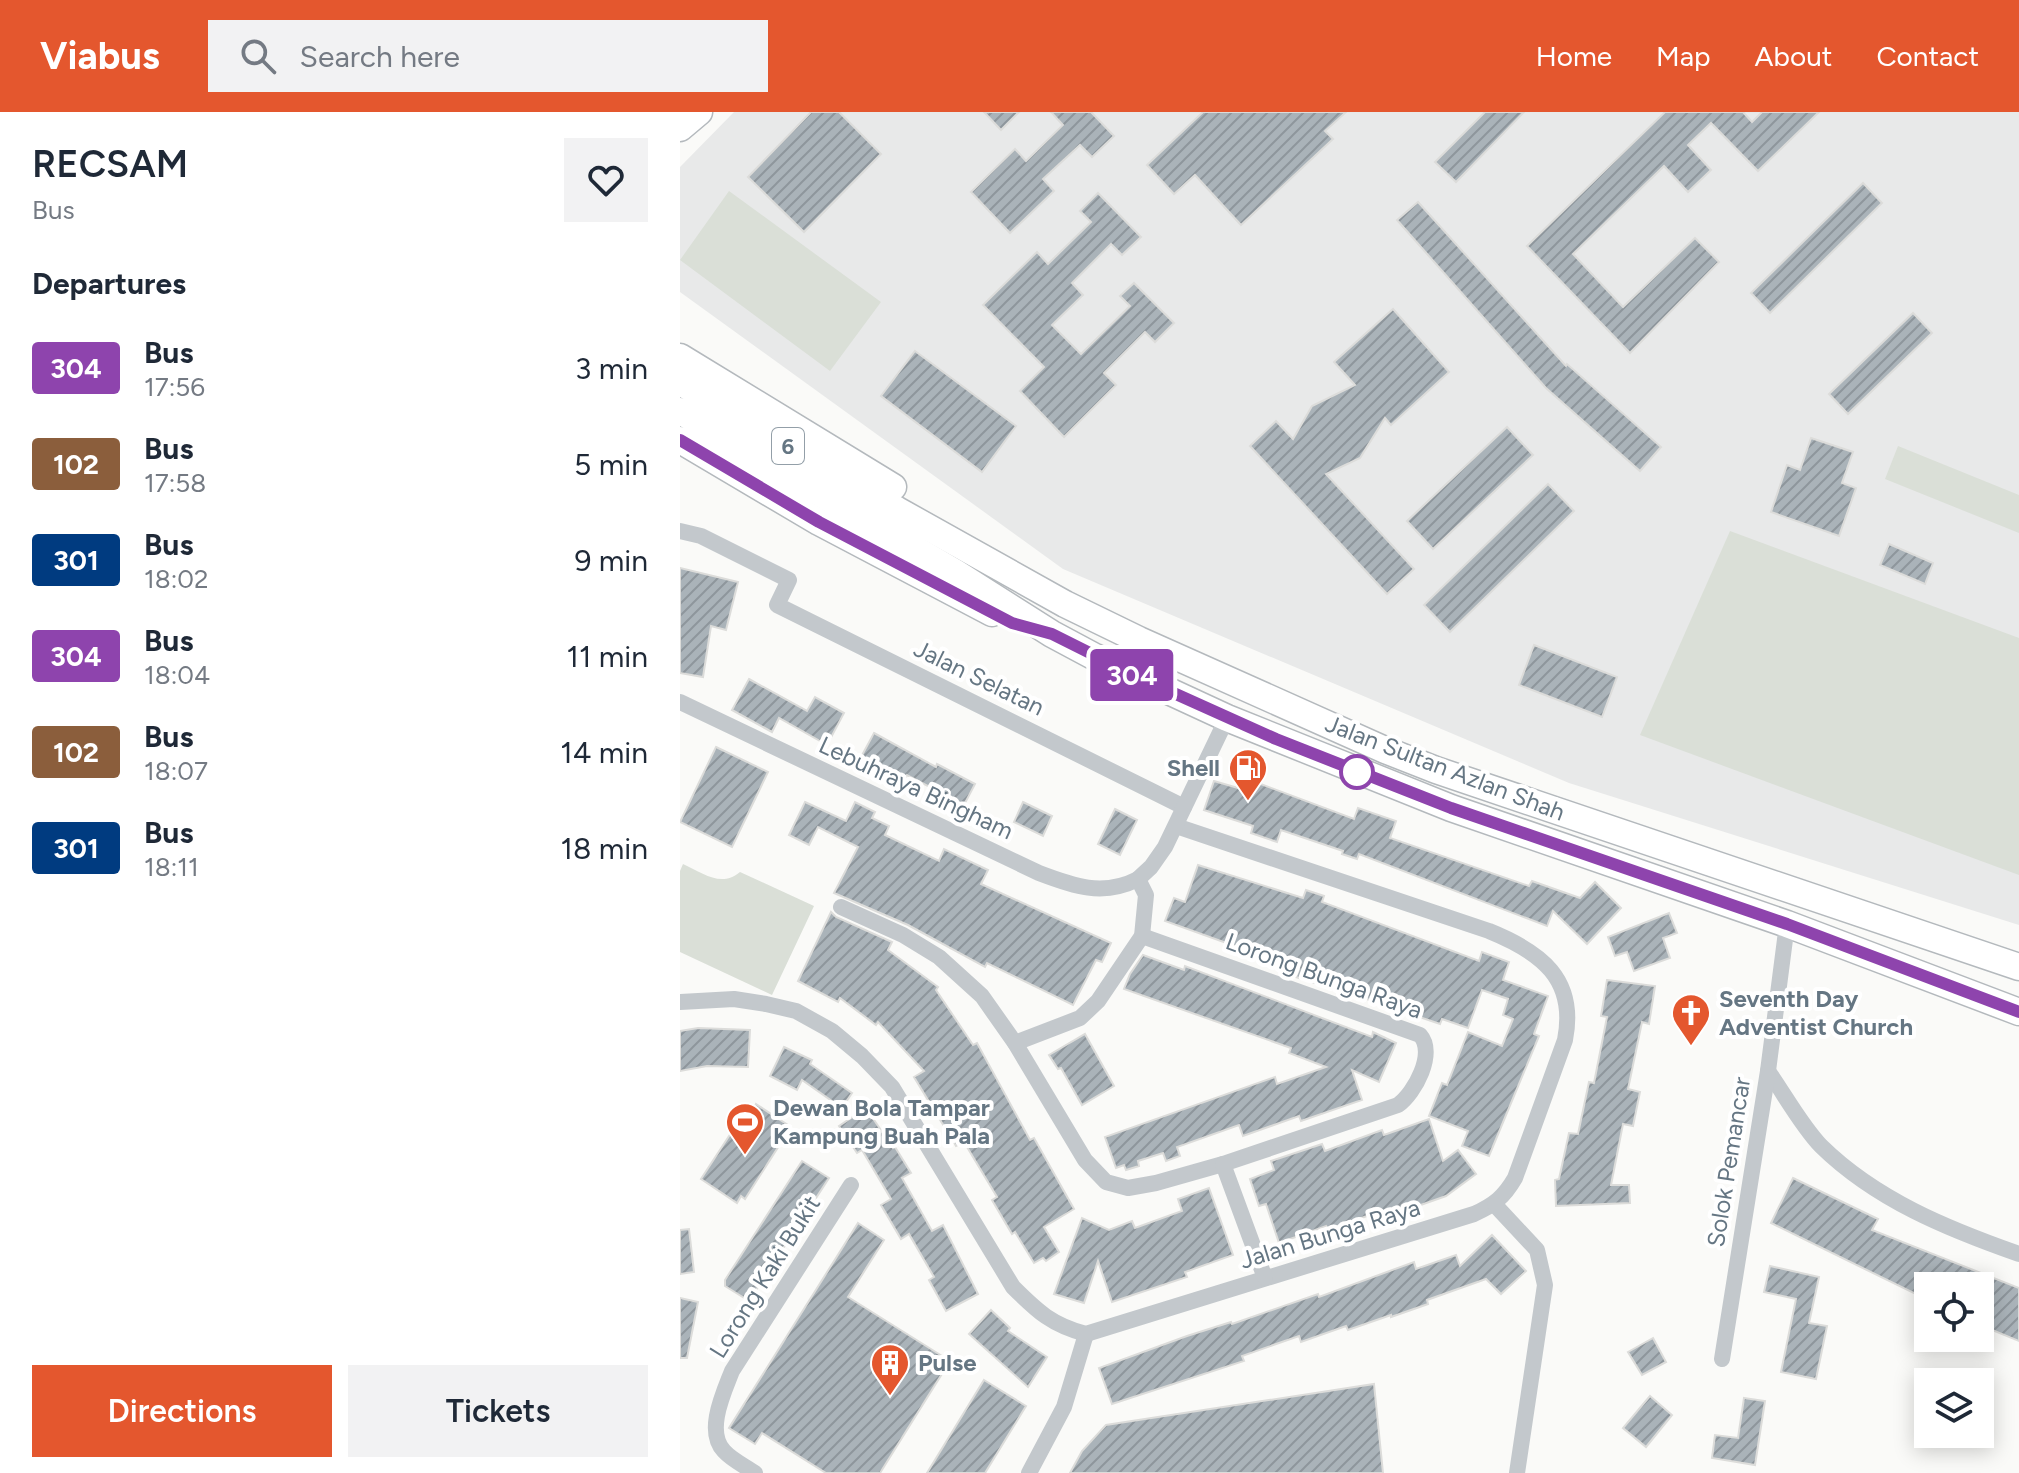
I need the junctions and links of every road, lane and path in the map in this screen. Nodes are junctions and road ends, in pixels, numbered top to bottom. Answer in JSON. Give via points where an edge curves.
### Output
{"nodes":[{"id":1,"x":699,"y":112,"type":"edge"},
{"id":2,"x":680,"y":128,"type":"edge"},
{"id":3,"x":680,"y":357,"type":"edge"},
{"id":4,"x":680,"y":382,"type":"edge"},
{"id":5,"x":680,"y":411,"type":"edge"},
{"id":6,"x":680,"y":440,"type":"edge"},
{"id":7,"x":890,"y":520,"type":"junction"},
{"id":8,"x":680,"y":531,"type":"edge"},
{"id":9,"x":1022,"y":581,"type":"junction"},
{"id":10,"x":1052,"y":634,"type":"junction"},
{"id":11,"x":680,"y":702,"type":"edge"},
{"id":12,"x":1227,"y":718,"type":"junction"},
{"id":13,"x":1184,"y":807,"type":"junction"},
{"id":14,"x":1176,"y":826,"type":"junction"},
{"id":15,"x":1138,"y":879,"type":"junction"},
{"id":16,"x":841,"y":907,"type":"dead end"},
{"id":17,"x":1787,"y":924,"type":"junction"},
{"id":18,"x":1142,"y":936,"type":"junction"},
{"id":19,"x":2019,"y":967,"type":"edge"},
{"id":20,"x":680,"y":1002,"type":"edge"},
{"id":21,"x":2019,"y":1012,"type":"edge"},
{"id":22,"x":1015,"y":1043,"type":"junction"},
{"id":23,"x":1768,"y":1071,"type":"junction"},
{"id":24,"x":1223,"y":1164,"type":"junction"},
{"id":25,"x":851,"y":1185,"type":"dead end"},
{"id":26,"x":1495,"y":1205,"type":"junction"},
{"id":27,"x":2019,"y":1254,"type":"edge"},
{"id":28,"x":1265,"y":1278,"type":"junction"},
{"id":29,"x":1086,"y":1334,"type":"junction"},
{"id":30,"x":1722,"y":1359,"type":"dead end"},
{"id":31,"x":755,"y":1473,"type":"edge"},
{"id":32,"x":1029,"y":1473,"type":"edge"},
{"id":33,"x":1517,"y":1473,"type":"edge"}],
"edges":[{"from":1,"to":2,"type":"highway"},
{"from":3,"to":9,"type":"highway","via":[[951,522]]},
{"from":4,"to":7,"type":"highway","number":"6"},
{"from":5,"to":7,"type":"highway","number":"6"},
{"from":6,"to":10,"type":"highway","via":[[946,590],[1012,623]]},
{"from":7,"to":9,"type":"highway","name":"Jalan Sultan Azlan Shah","number":"6"},
{"from":7,"to":10,"type":"highway","name":"Jalan Sultan Azlan Shah","number":"6","via":[[956,573]]},
{"from":8,"to":13,"type":"street","name":"Jalan Selatan","via":[[735,551],[789,580],[777,605]]},
{"from":9,"to":19,"type":"highway","name":"Jalan Sultan Azlan Shah","number":"6","via":[[1139,640],[1436,770]]},
{"from":10,"to":12,"type":"highway","name":"Jalan Sultan Azlan Shah","number":"6"},
{"from":11,"to":15,"type":"street","name":"Lebuhraya Bingham","via":[[1039,873],[1095,890]]},
{"from":12,"to":13,"type":"street"},
{"from":12,"to":17,"type":"highway","name":"Jalan Sultan Azlan Shah","number":"6","via":[[1451,808]]},
{"from":13,"to":14,"type":"street"},
{"from":14,"to":15,"type":"street"},
{"from":14,"to":26,"type":"street","via":[[1489,931],[1514,941],[1548,966],[1567,1002],[1565,1040],[1515,1178]]},
{"from":15,"to":18,"type":"street","via":[[1146,895]]},
{"from":16,"to":22,"type":"street","name":"Lorong Bunga Raya","via":[[939,957],[982,996]]},
{"from":17,"to":21,"type":"highway","name":"Jalan Sultan Azlan Shah","number":"6"},
{"from":17,"to":23,"type":"street","name":"Solok Pemancar"},
{"from":18,"to":22,"type":"street","via":[[1088,1012]]},
{"from":18,"to":24,"type":"street","name":"Lorong Bunga Raya","via":[[1414,1031],[1424,1039],[1426,1057],[1411,1092],[1398,1105]]},
{"from":20,"to":29,"type":"street","via":[[734,999],[766,1004],[796,1011],[832,1031],[892,1087],[1013,1287],[1040,1314],[1062,1328]]},
{"from":22,"to":24,"type":"street","name":"Lorong Bunga Raya","via":[[1085,1160],[1106,1182],[1128,1188]]},
{"from":23,"to":27,"type":"street","via":[[1820,1144],[1857,1177],[1931,1220]]},
{"from":23,"to":30,"type":"street","name":"Solok Pemancar"},
{"from":24,"to":28,"type":"street"},
{"from":25,"to":31,"type":"street","name":"Lorong Kaki Bukit","via":[[732,1371],[722,1398],[717,1423],[721,1449]]},
{"from":26,"to":28,"type":"street","name":"Jalan Bunga Raya"},
{"from":26,"to":33,"type":"street","via":[[1537,1250],[1545,1285]]},
{"from":28,"to":29,"type":"street","name":"Jalan Bunga Raya"},
{"from":29,"to":32,"type":"street","via":[[1064,1407]]}]}
